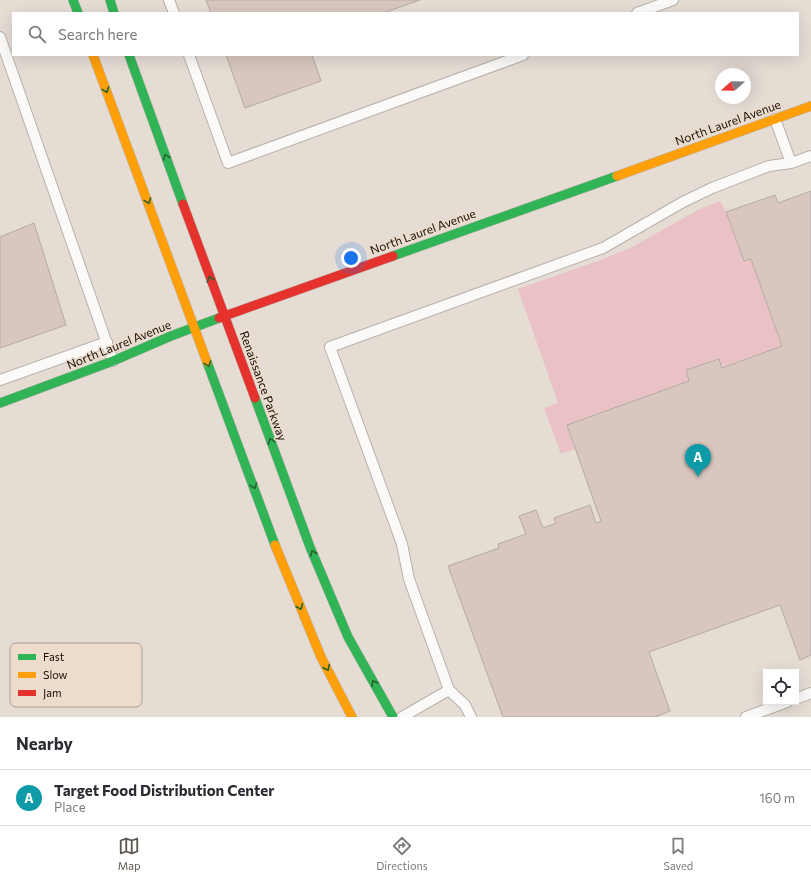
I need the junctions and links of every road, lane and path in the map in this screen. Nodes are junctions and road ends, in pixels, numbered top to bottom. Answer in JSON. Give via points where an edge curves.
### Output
{"nodes":[{"id":1,"x":73,"y":0,"type":"edge"},
{"id":2,"x":110,"y":0,"type":"edge"},
{"id":3,"x":169,"y":0,"type":"edge"},
{"id":4,"x":672,"y":0,"type":"edge"},
{"id":5,"x":78,"y":12,"type":"edge"},
{"id":6,"x":114,"y":12,"type":"edge"},
{"id":7,"x":174,"y":12,"type":"edge"},
{"id":8,"x":640,"y":12,"type":"edge"},
{"id":9,"x":0,"y":37,"type":"edge"},
{"id":10,"x":93,"y":56,"type":"edge"},
{"id":11,"x":129,"y":56,"type":"edge"},
{"id":12,"x":189,"y":56,"type":"edge"},
{"id":13,"x":520,"y":56,"type":"edge"},
{"id":14,"x":811,"y":106,"type":"edge"},
{"id":15,"x":775,"y":119,"type":"junction"},
{"id":16,"x":811,"y":156,"type":"edge"},
{"id":17,"x":791,"y":163,"type":"junction"},
{"id":18,"x":224,"y":316,"type":"junction"},
{"id":19,"x":195,"y":327,"type":"junction"},
{"id":20,"x":107,"y":342,"type":"junction"},
{"id":21,"x":113,"y":361,"type":"junction"},
{"id":22,"x":0,"y":380,"type":"edge"},
{"id":23,"x":0,"y":403,"type":"edge"},
{"id":24,"x":449,"y":690,"type":"junction"},
{"id":25,"x":811,"y":693,"type":"edge"},
{"id":26,"x":799,"y":698,"type":"edge"},
{"id":27,"x":779,"y":705,"type":"edge"},
{"id":28,"x":352,"y":717,"type":"edge"},
{"id":29,"x":393,"y":717,"type":"edge"},
{"id":30,"x":402,"y":717,"type":"edge"},
{"id":31,"x":470,"y":717,"type":"edge"},
{"id":32,"x":746,"y":717,"type":"edge"}],
"edges":[{"from":1,"to":5,"type":"street"},
{"from":2,"to":6,"type":"street"},
{"from":3,"to":7,"type":"lane"},
{"from":4,"to":8,"type":"lane"},
{"from":9,"to":20,"type":"lane"},
{"from":10,"to":19,"type":"street","one_way":true},
{"from":18,"to":11,"type":"street","name":"Renaissance Parkway","one_way":true},
{"from":12,"to":13,"type":"lane","via":[[228,163]]},
{"from":14,"to":15,"type":"street","name":"North Laurel Avenue"},
{"from":15,"to":17,"type":"lane"},
{"from":15,"to":18,"type":"street","name":"North Laurel Avenue"},
{"from":16,"to":17,"type":"lane"},
{"from":17,"to":24,"type":"lane","via":[[770,166],[712,188],[603,248],[330,347],[402,544],[409,579]]},
{"from":18,"to":19,"type":"street","name":"North Laurel Avenue"},
{"from":29,"to":18,"type":"street","name":"Renaissance Parkway","one_way":true,"via":[[345,630],[310,547]]},
{"from":19,"to":21,"type":"street","name":"North Laurel Avenue"},
{"from":19,"to":28,"type":"street","one_way":true,"via":[[284,569],[321,657]]},
{"from":20,"to":21,"type":"lane"},
{"from":20,"to":22,"type":"lane"},
{"from":21,"to":23,"type":"street","name":"North Laurel Avenue"},
{"from":24,"to":30,"type":"lane"},
{"from":24,"to":31,"type":"lane","via":[[465,704]]},
{"from":25,"to":26,"type":"lane"},
{"from":27,"to":32,"type":"lane"}]}
